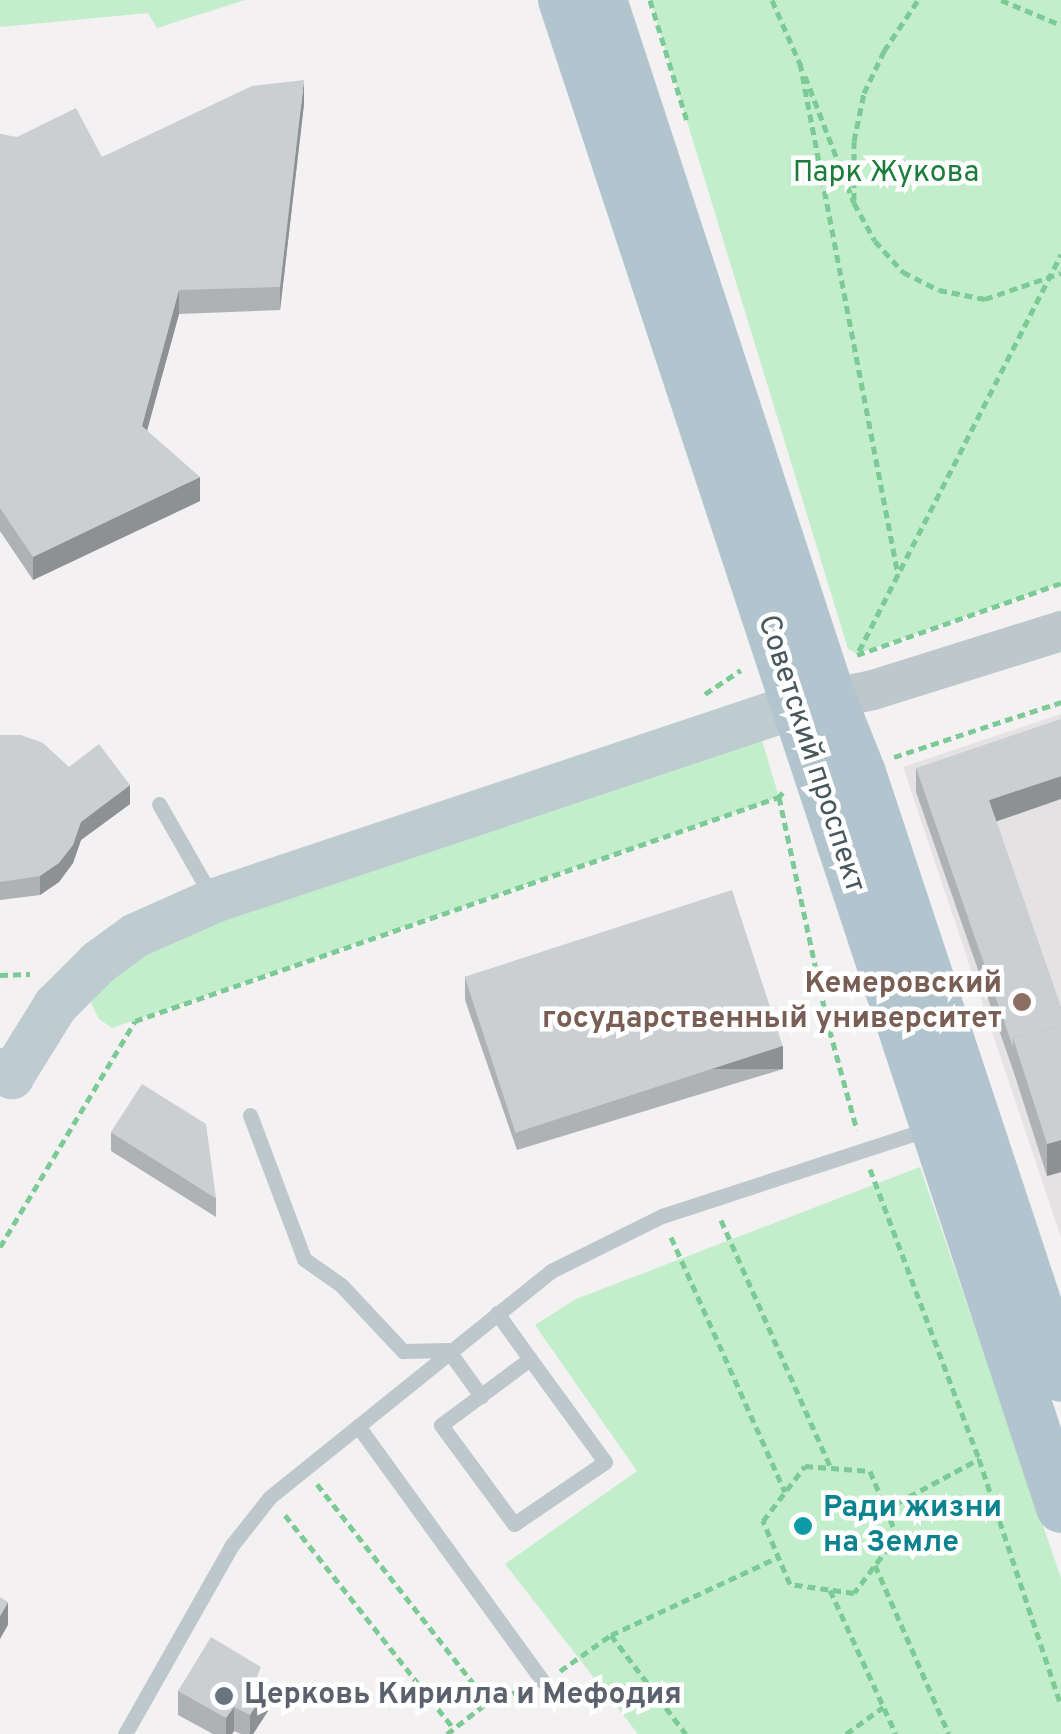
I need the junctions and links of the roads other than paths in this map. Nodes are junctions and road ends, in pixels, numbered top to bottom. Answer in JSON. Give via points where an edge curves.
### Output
{"nodes":[{"id":1,"x":563,"y":0,"type":"edge"},
{"id":2,"x":602,"y":0,"type":"edge"},
{"id":3,"x":1061,"y":631,"type":"edge"},
{"id":4,"x":814,"y":702,"type":"junction"},
{"id":5,"x":160,"y":804,"type":"dead end"},
{"id":6,"x":214,"y":900,"type":"junction"},
{"id":7,"x":7,"y":1067,"type":"edge"},
{"id":8,"x":250,"y":1115,"type":"dead end"},
{"id":9,"x":932,"y":1128,"type":"junction"},
{"id":10,"x":497,"y":1313,"type":"junction"},
{"id":11,"x":448,"y":1350,"type":"junction"},
{"id":12,"x":530,"y":1358,"type":"junction"},
{"id":13,"x":1061,"y":1377,"type":"edge"},
{"id":14,"x":481,"y":1396,"type":"junction"},
{"id":15,"x":358,"y":1426,"type":"junction"},
{"id":16,"x":1061,"y":1508,"type":"edge"},
{"id":17,"x":543,"y":1682,"type":"road end"},
{"id":18,"x":125,"y":1734,"type":"edge"}],
"edges":[{"from":1,"to":4,"type":"main road","name":"Советский проспект"},
{"from":2,"to":4,"type":"main road","name":"Советский проспект"},
{"from":3,"to":4,"type":"street"},
{"from":4,"to":6,"type":"main road"},
{"from":4,"to":9,"type":"main road","name":"Советский проспект"},
{"from":4,"to":13,"type":"main road","name":"Советский проспект","via":[[861,773]]},
{"from":5,"to":6,"type":"lane"},
{"from":6,"to":7,"type":"main road","via":[[135,934],[98,962]]},
{"from":8,"to":11,"type":"lane","via":[[304,1259],[341,1285],[402,1351]]},
{"from":9,"to":10,"type":"lane","via":[[662,1216],[551,1271]]},
{"from":9,"to":16,"type":"main road","name":"Советский проспект"},
{"from":10,"to":11,"type":"lane"},
{"from":10,"to":12,"type":"lane"},
{"from":11,"to":14,"type":"lane"},
{"from":11,"to":15,"type":"lane"},
{"from":12,"to":14,"type":"lane"},
{"from":12,"to":14,"type":"lane","via":[[604,1462],[514,1524],[442,1425]]},
{"from":15,"to":17,"type":"lane"},
{"from":15,"to":18,"type":"lane","via":[[270,1497],[232,1545]]}]}
